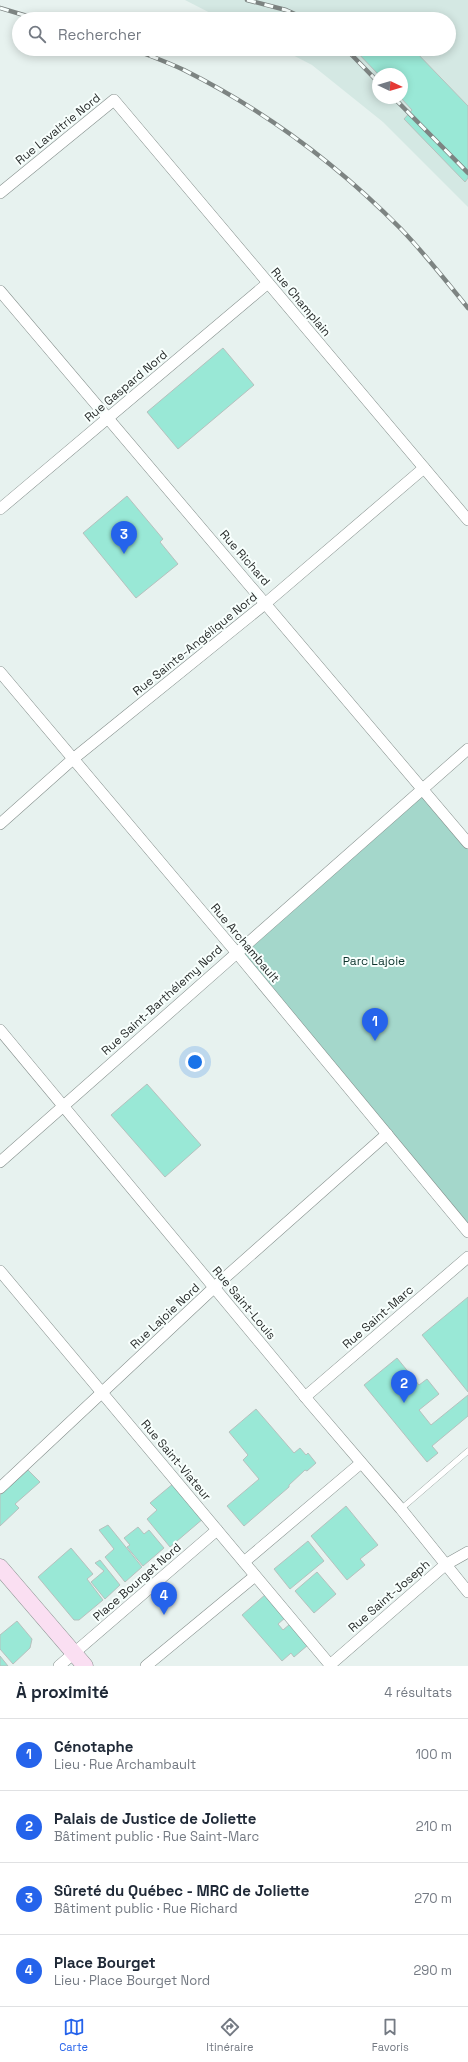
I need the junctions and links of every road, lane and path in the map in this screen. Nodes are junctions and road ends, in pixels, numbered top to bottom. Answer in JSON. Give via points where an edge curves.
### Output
{"nodes":[{"id":1,"x":114,"y":100,"type":"joint"},
{"id":2,"x":0,"y":193,"type":"edge"},
{"id":3,"x":268,"y":282,"type":"junction"},
{"id":4,"x":0,"y":291,"type":"edge"},
{"id":5,"x":108,"y":418,"type":"junction"},
{"id":6,"x":424,"y":468,"type":"junction"},
{"id":7,"x":0,"y":509,"type":"edge"},
{"id":8,"x":468,"y":520,"type":"edge"},
{"id":9,"x":266,"y":603,"type":"junction"},
{"id":10,"x":0,"y":672,"type":"edge"},
{"id":11,"x":468,"y":749,"type":"edge"},
{"id":12,"x":73,"y":760,"type":"junction"},
{"id":13,"x":422,"y":789,"type":"junction"},
{"id":14,"x":0,"y":824,"type":"edge"},
{"id":15,"x":468,"y":843,"type":"edge"},
{"id":16,"x":236,"y":952,"type":"junction"},
{"id":17,"x":0,"y":1030,"type":"edge"},
{"id":18,"x":63,"y":1105,"type":"junction"},
{"id":19,"x":387,"y":1134,"type":"junction"},
{"id":20,"x":0,"y":1162,"type":"edge"},
{"id":21,"x":468,"y":1232,"type":"edge"},
{"id":22,"x":468,"y":1257,"type":"edge"},
{"id":23,"x":0,"y":1271,"type":"edge"},
{"id":24,"x":214,"y":1288,"type":"junction"},
{"id":25,"x":102,"y":1393,"type":"junction"},
{"id":26,"x":305,"y":1397,"type":"junction"},
{"id":27,"x":468,"y":1451,"type":"edge"},
{"id":28,"x":361,"y":1463,"type":"junction"},
{"id":29,"x":0,"y":1488,"type":"edge"},
{"id":30,"x":401,"y":1509,"type":"junction"},
{"id":31,"x":216,"y":1530,"type":"junction"},
{"id":32,"x":468,"y":1552,"type":"edge"},
{"id":33,"x":244,"y":1562,"type":"junction"},
{"id":34,"x":445,"y":1565,"type":"junction"},
{"id":35,"x":0,"y":1567,"type":"edge"},
{"id":36,"x":255,"y":1576,"type":"junction"},
{"id":37,"x":468,"y":1592,"type":"edge"},
{"id":38,"x":74,"y":1653,"type":"junction"},
{"id":39,"x":331,"y":1665,"type":"edge"},
{"id":40,"x":59,"y":1666,"type":"edge"},
{"id":41,"x":85,"y":1666,"type":"edge"},
{"id":42,"x":146,"y":1666,"type":"edge"}],
"edges":[{"from":1,"to":2,"type":"street","name":"Rue Lavaltrie Nord"},
{"from":1,"to":3,"type":"street","name":"Rue Champlain"},
{"from":3,"to":5,"type":"street","name":"Rue Gaspard Nord"},
{"from":3,"to":6,"type":"street","name":"Rue Champlain"},
{"from":4,"to":5,"type":"street","name":"Rue Richard"},
{"from":5,"to":7,"type":"street","name":"Rue Gaspard Nord"},
{"from":5,"to":9,"type":"street","name":"Rue Richard"},
{"from":6,"to":8,"type":"street","name":"Rue Champlain"},
{"from":6,"to":9,"type":"street","name":"Rue Sainte-Angélique Nord"},
{"from":9,"to":12,"type":"street","name":"Rue Sainte-Angélique Nord"},
{"from":9,"to":13,"type":"street","name":"Rue Richard"},
{"from":10,"to":12,"type":"street","name":"Rue Archambault"},
{"from":11,"to":13,"type":"street","name":"Rue Saint-Barthélemy Nord"},
{"from":12,"to":14,"type":"street","name":"Rue Sainte-Angélique Nord"},
{"from":12,"to":16,"type":"street","name":"Rue Archambault"},
{"from":13,"to":15,"type":"street","name":"Rue Richard"},
{"from":13,"to":16,"type":"street","name":"Rue Saint-Barthélemy Nord"},
{"from":16,"to":18,"type":"street","name":"Rue Saint-Barthélemy Nord"},
{"from":16,"to":19,"type":"street","name":"Rue Archambault"},
{"from":17,"to":18,"type":"street","name":"Rue Saint-Louis"},
{"from":18,"to":20,"type":"street","name":"Rue Saint-Barthélemy Nord"},
{"from":18,"to":24,"type":"street","name":"Rue Saint-Louis"},
{"from":19,"to":21,"type":"street","name":"Rue Archambault"},
{"from":19,"to":24,"type":"street","name":"Rue Lajoie Nord"},
{"from":22,"to":26,"type":"street","name":"Rue Saint-Marc"},
{"from":23,"to":25,"type":"street","name":"Rue Saint-Viateur"},
{"from":24,"to":25,"type":"street","name":"Rue Lajoie Nord"},
{"from":24,"to":26,"type":"street","name":"Rue Saint-Louis"},
{"from":25,"to":29,"type":"street","name":"Rue Lajoie Nord"},
{"from":25,"to":31,"type":"street","name":"Rue Saint-Viateur"},
{"from":26,"to":28,"type":"street","name":"Rue Saint-Louis"},
{"from":27,"to":30,"type":"lane"},
{"from":28,"to":30,"type":"street","name":"Rue Saint-Louis"},
{"from":28,"to":33,"type":"street"},
{"from":30,"to":34,"type":"street","name":"Rue Saint-Louis"},
{"from":31,"to":33,"type":"street","name":"Rue Saint-Viateur"},
{"from":31,"to":38,"type":"street","name":"Place Bourget Nord"},
{"from":32,"to":34,"type":"street","name":"Rue Saint-Joseph"},
{"from":33,"to":36,"type":"street","name":"Rue Saint-Viateur"},
{"from":34,"to":37,"type":"street","name":"Rue Saint-Louis"},
{"from":34,"to":39,"type":"street","name":"Rue Saint-Joseph"},
{"from":35,"to":38,"type":"main road"},
{"from":36,"to":39,"type":"street","name":"Rue Saint-Viateur"},
{"from":36,"to":42,"type":"street"},
{"from":38,"to":40,"type":"street","name":"Place Bourget Nord"},
{"from":38,"to":41,"type":"main road"}]}
